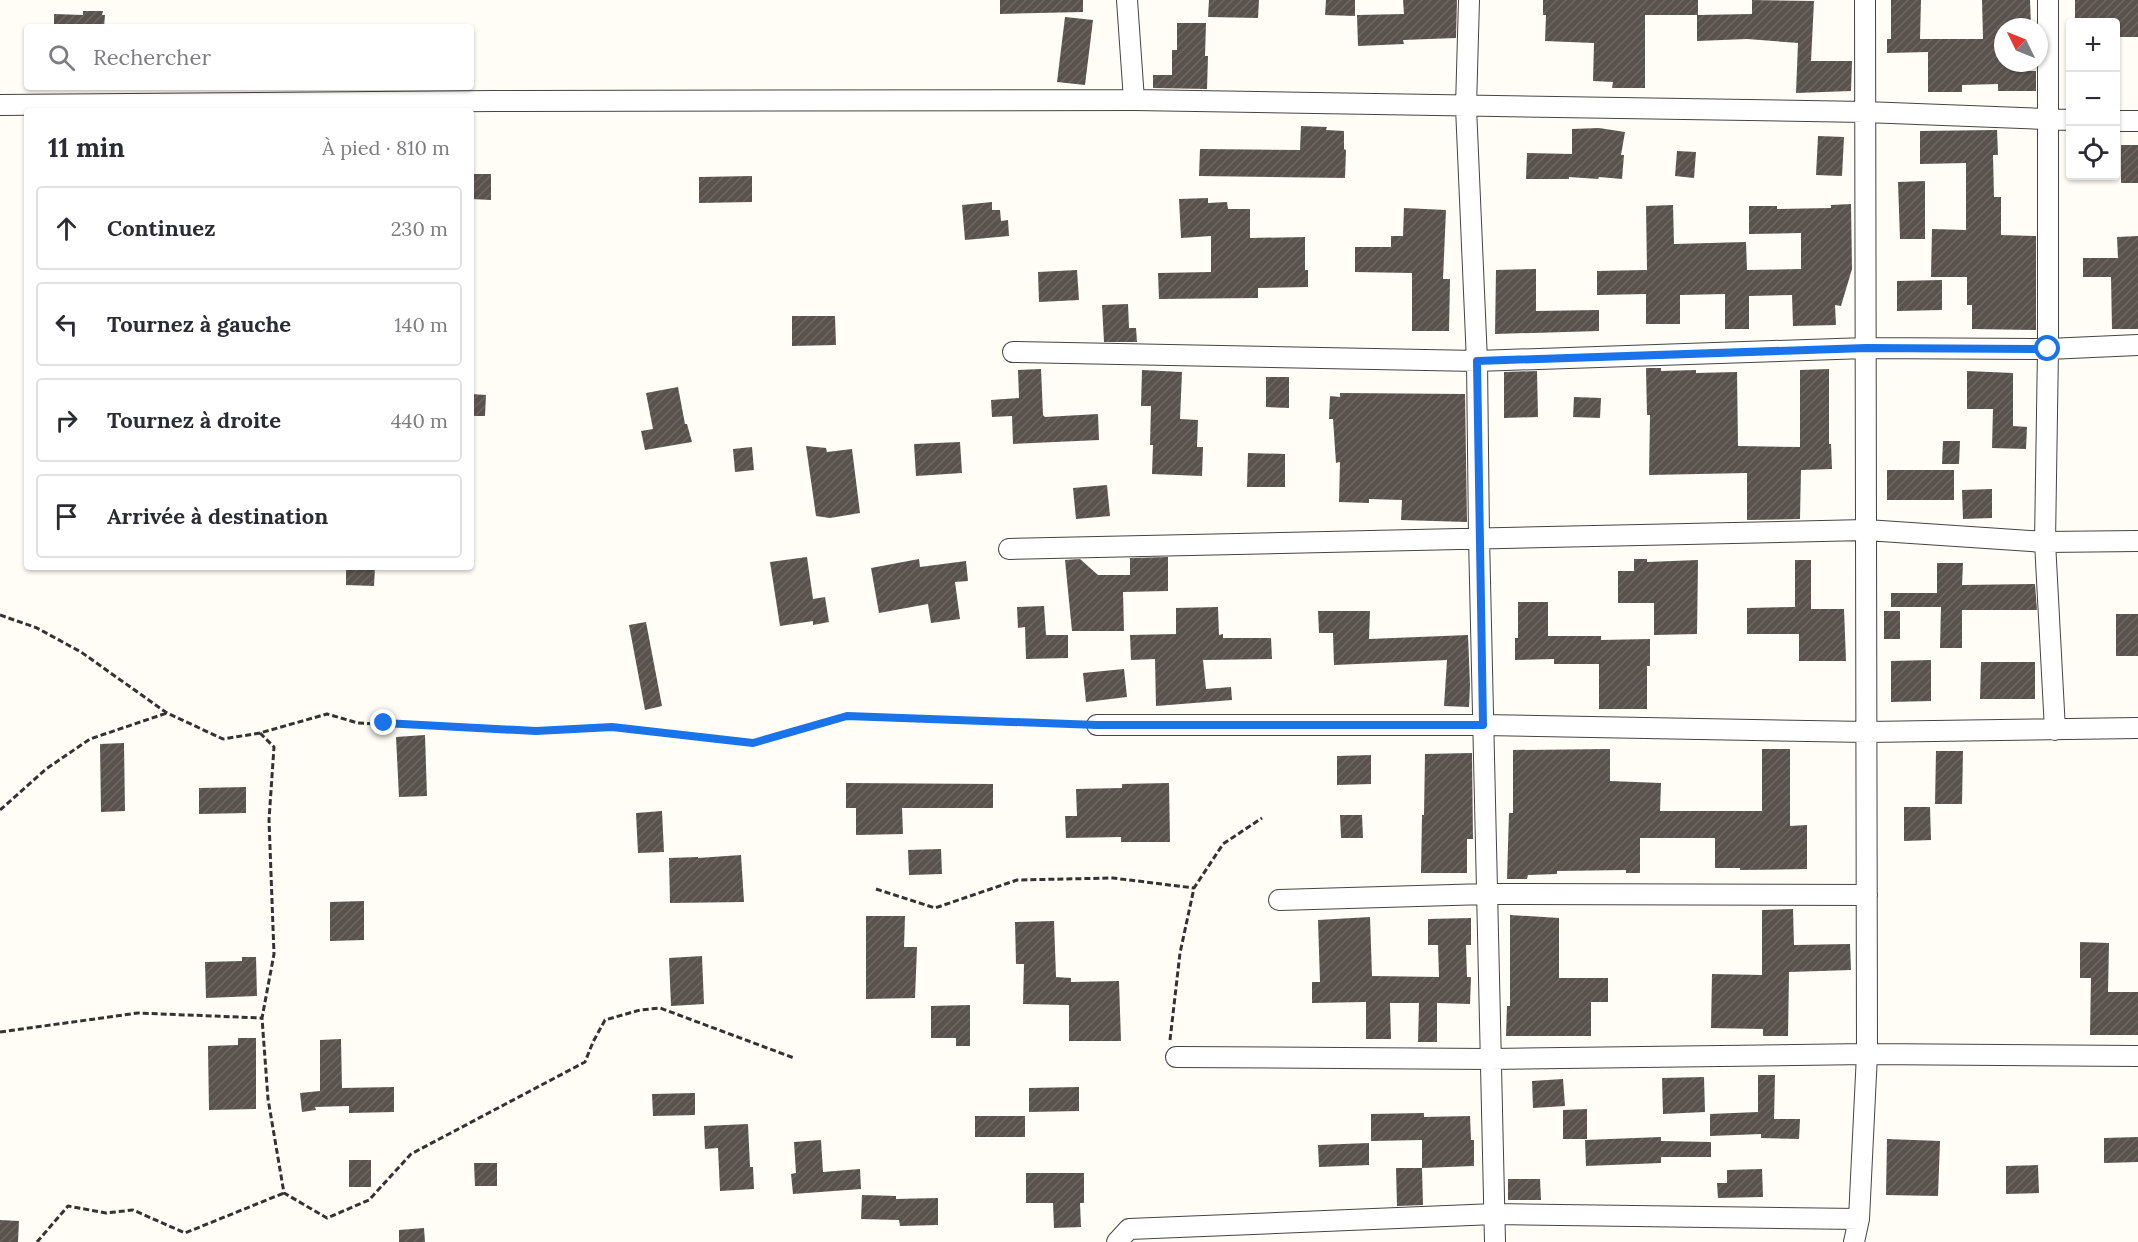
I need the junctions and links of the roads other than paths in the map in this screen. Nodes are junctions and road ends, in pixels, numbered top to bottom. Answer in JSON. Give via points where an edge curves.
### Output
{"nodes":[{"id":1,"x":1127,"y":0,"type":"edge"},
{"id":2,"x":1469,"y":0,"type":"edge"},
{"id":3,"x":1865,"y":0,"type":"edge"},
{"id":4,"x":2048,"y":0,"type":"edge"},
{"id":5,"x":1134,"y":100,"type":"junction"},
{"id":6,"x":0,"y":105,"type":"edge"},
{"id":7,"x":1466,"y":107,"type":"junction"},
{"id":8,"x":1865,"y":112,"type":"junction"},
{"id":9,"x":2048,"y":119,"type":"junction"},
{"id":10,"x":2066,"y":120,"type":"edge"},
{"id":11,"x":2120,"y":121,"type":"edge"},
{"id":12,"x":2138,"y":121,"type":"edge"},
{"id":13,"x":2138,"y":345,"type":"edge"},
{"id":14,"x":1866,"y":348,"type":"junction"},
{"id":15,"x":2048,"y":349,"type":"junction"},
{"id":16,"x":1013,"y":352,"type":"dead end"},
{"id":17,"x":1477,"y":361,"type":"junction"},
{"id":18,"x":1866,"y":530,"type":"junction"},
{"id":19,"x":1479,"y":537,"type":"junction"},
{"id":20,"x":2138,"y":541,"type":"edge"},
{"id":21,"x":2044,"y":542,"type":"junction"},
{"id":22,"x":1009,"y":549,"type":"dead end"},
{"id":23,"x":1097,"y":725,"type":"road end"},
{"id":24,"x":1483,"y":725,"type":"junction"},
{"id":25,"x":2138,"y":728,"type":"edge"},
{"id":26,"x":2055,"y":730,"type":"junction"},
{"id":27,"x":1866,"y":732,"type":"junction"},
{"id":28,"x":1487,"y":894,"type":"junction"},
{"id":29,"x":1867,"y":895,"type":"junction"},
{"id":30,"x":1279,"y":900,"type":"dead end"},
{"id":31,"x":1868,"y":1054,"type":"junction"},
{"id":32,"x":2138,"y":1056,"type":"edge"},
{"id":33,"x":1176,"y":1057,"type":"road end"},
{"id":34,"x":1491,"y":1059,"type":"junction"},
{"id":35,"x":1495,"y":1214,"type":"junction"},
{"id":36,"x":1859,"y":1219,"type":"junction"},
{"id":37,"x":1117,"y":1242,"type":"edge"},
{"id":38,"x":1495,"y":1242,"type":"edge"},
{"id":39,"x":1854,"y":1242,"type":"edge"}],
"edges":[{"from":1,"to":5,"type":"street"},
{"from":2,"to":7,"type":"street"},
{"from":3,"to":8,"type":"street"},
{"from":4,"to":9,"type":"street"},
{"from":5,"to":6,"type":"street"},
{"from":5,"to":7,"type":"street"},
{"from":7,"to":8,"type":"street"},
{"from":7,"to":17,"type":"street"},
{"from":8,"to":9,"type":"street"},
{"from":8,"to":14,"type":"street"},
{"from":9,"to":10,"type":"street"},
{"from":9,"to":15,"type":"street"},
{"from":11,"to":12,"type":"street"},
{"from":13,"to":15,"type":"street"},
{"from":14,"to":15,"type":"street"},
{"from":14,"to":17,"type":"street"},
{"from":14,"to":18,"type":"street"},
{"from":15,"to":21,"type":"street"},
{"from":16,"to":17,"type":"street"},
{"from":17,"to":19,"type":"street"},
{"from":18,"to":19,"type":"street"},
{"from":18,"to":21,"type":"street"},
{"from":18,"to":27,"type":"street"},
{"from":19,"to":22,"type":"street"},
{"from":19,"to":24,"type":"street"},
{"from":20,"to":21,"type":"street"},
{"from":21,"to":26,"type":"street"},
{"from":23,"to":24,"type":"street"},
{"from":24,"to":27,"type":"street"},
{"from":24,"to":28,"type":"street"},
{"from":25,"to":26,"type":"street"},
{"from":26,"to":27,"type":"street"},
{"from":27,"to":29,"type":"street"},
{"from":28,"to":29,"type":"street"},
{"from":28,"to":30,"type":"street"},
{"from":28,"to":34,"type":"street"},
{"from":29,"to":31,"type":"street"},
{"from":31,"to":32,"type":"street"},
{"from":31,"to":34,"type":"street"},
{"from":31,"to":36,"type":"street"},
{"from":33,"to":34,"type":"street"},
{"from":34,"to":35,"type":"street"},
{"from":35,"to":36,"type":"street"},
{"from":35,"to":37,"type":"street","via":[[1128,1230]]},
{"from":35,"to":38,"type":"street"},
{"from":36,"to":39,"type":"street"}]}
